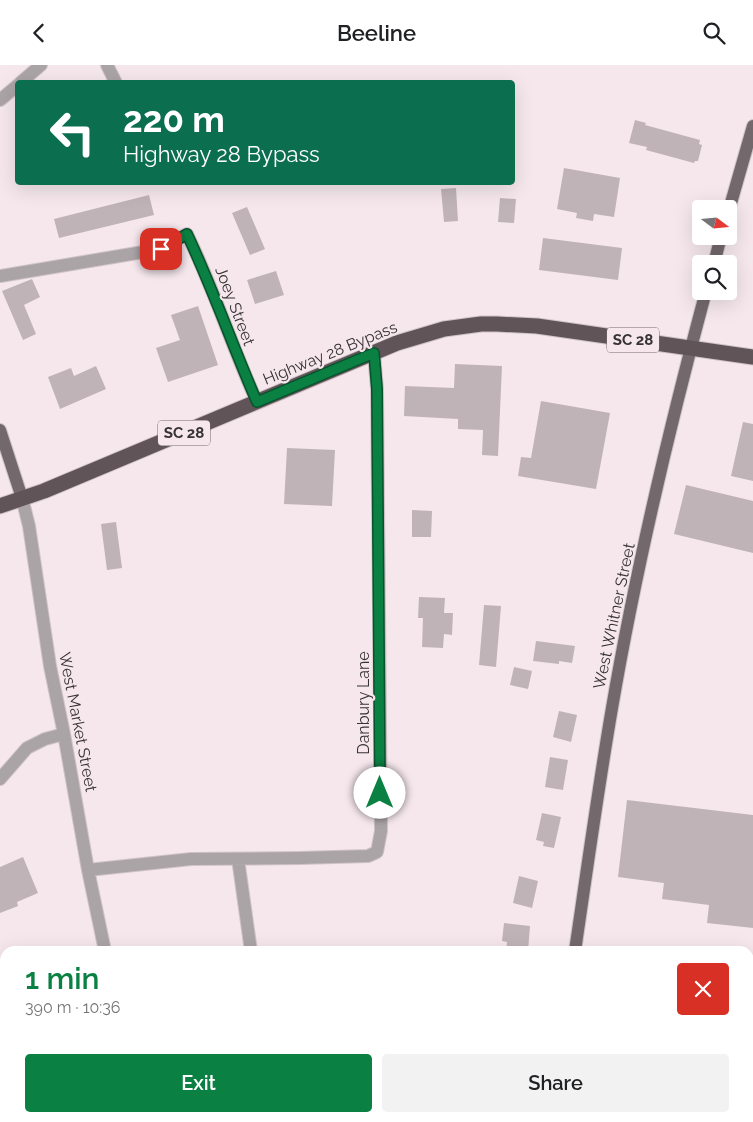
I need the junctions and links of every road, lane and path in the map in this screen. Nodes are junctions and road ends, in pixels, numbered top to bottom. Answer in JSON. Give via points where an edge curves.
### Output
{"nodes":[{"id":1,"x":41,"y":65,"type":"edge"},
{"id":2,"x":107,"y":65,"type":"edge"},
{"id":3,"x":24,"y":80,"type":"edge"},
{"id":4,"x":114,"y":80,"type":"edge"},
{"id":5,"x":15,"y":87,"type":"edge"},
{"id":6,"x":0,"y":100,"type":"edge"},
{"id":7,"x":753,"y":126,"type":"edge"},
{"id":8,"x":732,"y":200,"type":"edge"},
{"id":9,"x":0,"y":276,"type":"edge"},
{"id":10,"x":704,"y":300,"type":"edge"},
{"id":11,"x":691,"y":349,"type":"junction"},
{"id":12,"x":374,"y":353,"type":"junction"},
{"id":13,"x":753,"y":357,"type":"edge"},
{"id":14,"x":257,"y":402,"type":"junction"},
{"id":15,"x":0,"y":429,"type":"edge"},
{"id":16,"x":22,"y":499,"type":"junction"},
{"id":17,"x":0,"y":506,"type":"edge"},
{"id":18,"x":64,"y":734,"type":"junction"},
{"id":19,"x":0,"y":779,"type":"edge"},
{"id":20,"x":238,"y":859,"type":"junction"},
{"id":21,"x":88,"y":870,"type":"junction"},
{"id":22,"x":104,"y":946,"type":"edge"},
{"id":23,"x":250,"y":946,"type":"edge"},
{"id":24,"x":576,"y":946,"type":"edge"}],
"edges":[{"from":1,"to":3,"type":"street"},
{"from":2,"to":4,"type":"street"},
{"from":5,"to":6,"type":"street"},
{"from":7,"to":8,"type":"main road"},
{"from":9,"to":14,"type":"street","name":"Joey Street","via":[[161,249],[187,234]]},
{"from":10,"to":11,"type":"main road","name":"West Whitner Street"},
{"from":11,"to":12,"type":"highway","name":"Highway 28 Bypass","number":"SC 28","via":[[537,327],[481,324],[444,329]]},
{"from":11,"to":13,"type":"highway","number":"SC 28"},
{"from":11,"to":24,"type":"main road","name":"West Whitner Street","via":[[633,598],[612,707]]},
{"from":12,"to":14,"type":"highway","name":"Highway 28 Bypass","number":"SC 28"},
{"from":12,"to":20,"type":"street","name":"Danbury Lane","via":[[377,389],[380,821],[377,852],[368,856]]},
{"from":14,"to":16,"type":"highway","name":"Highway 28 Bypass","number":"SC 28"},
{"from":15,"to":16,"type":"main road"},
{"from":16,"to":17,"type":"highway","name":"Highway 28 Bypass","number":"SC 28"},
{"from":16,"to":18,"type":"street","name":"West Market Street","via":[[30,526],[50,666]]},
{"from":18,"to":19,"type":"street","via":[[27,748]]},
{"from":18,"to":21,"type":"street","name":"West Market Street"},
{"from":20,"to":21,"type":"street","name":"Danbury Lane","via":[[191,859]]},
{"from":20,"to":23,"type":"street"},
{"from":21,"to":22,"type":"street","name":"West Market Street"}]}
